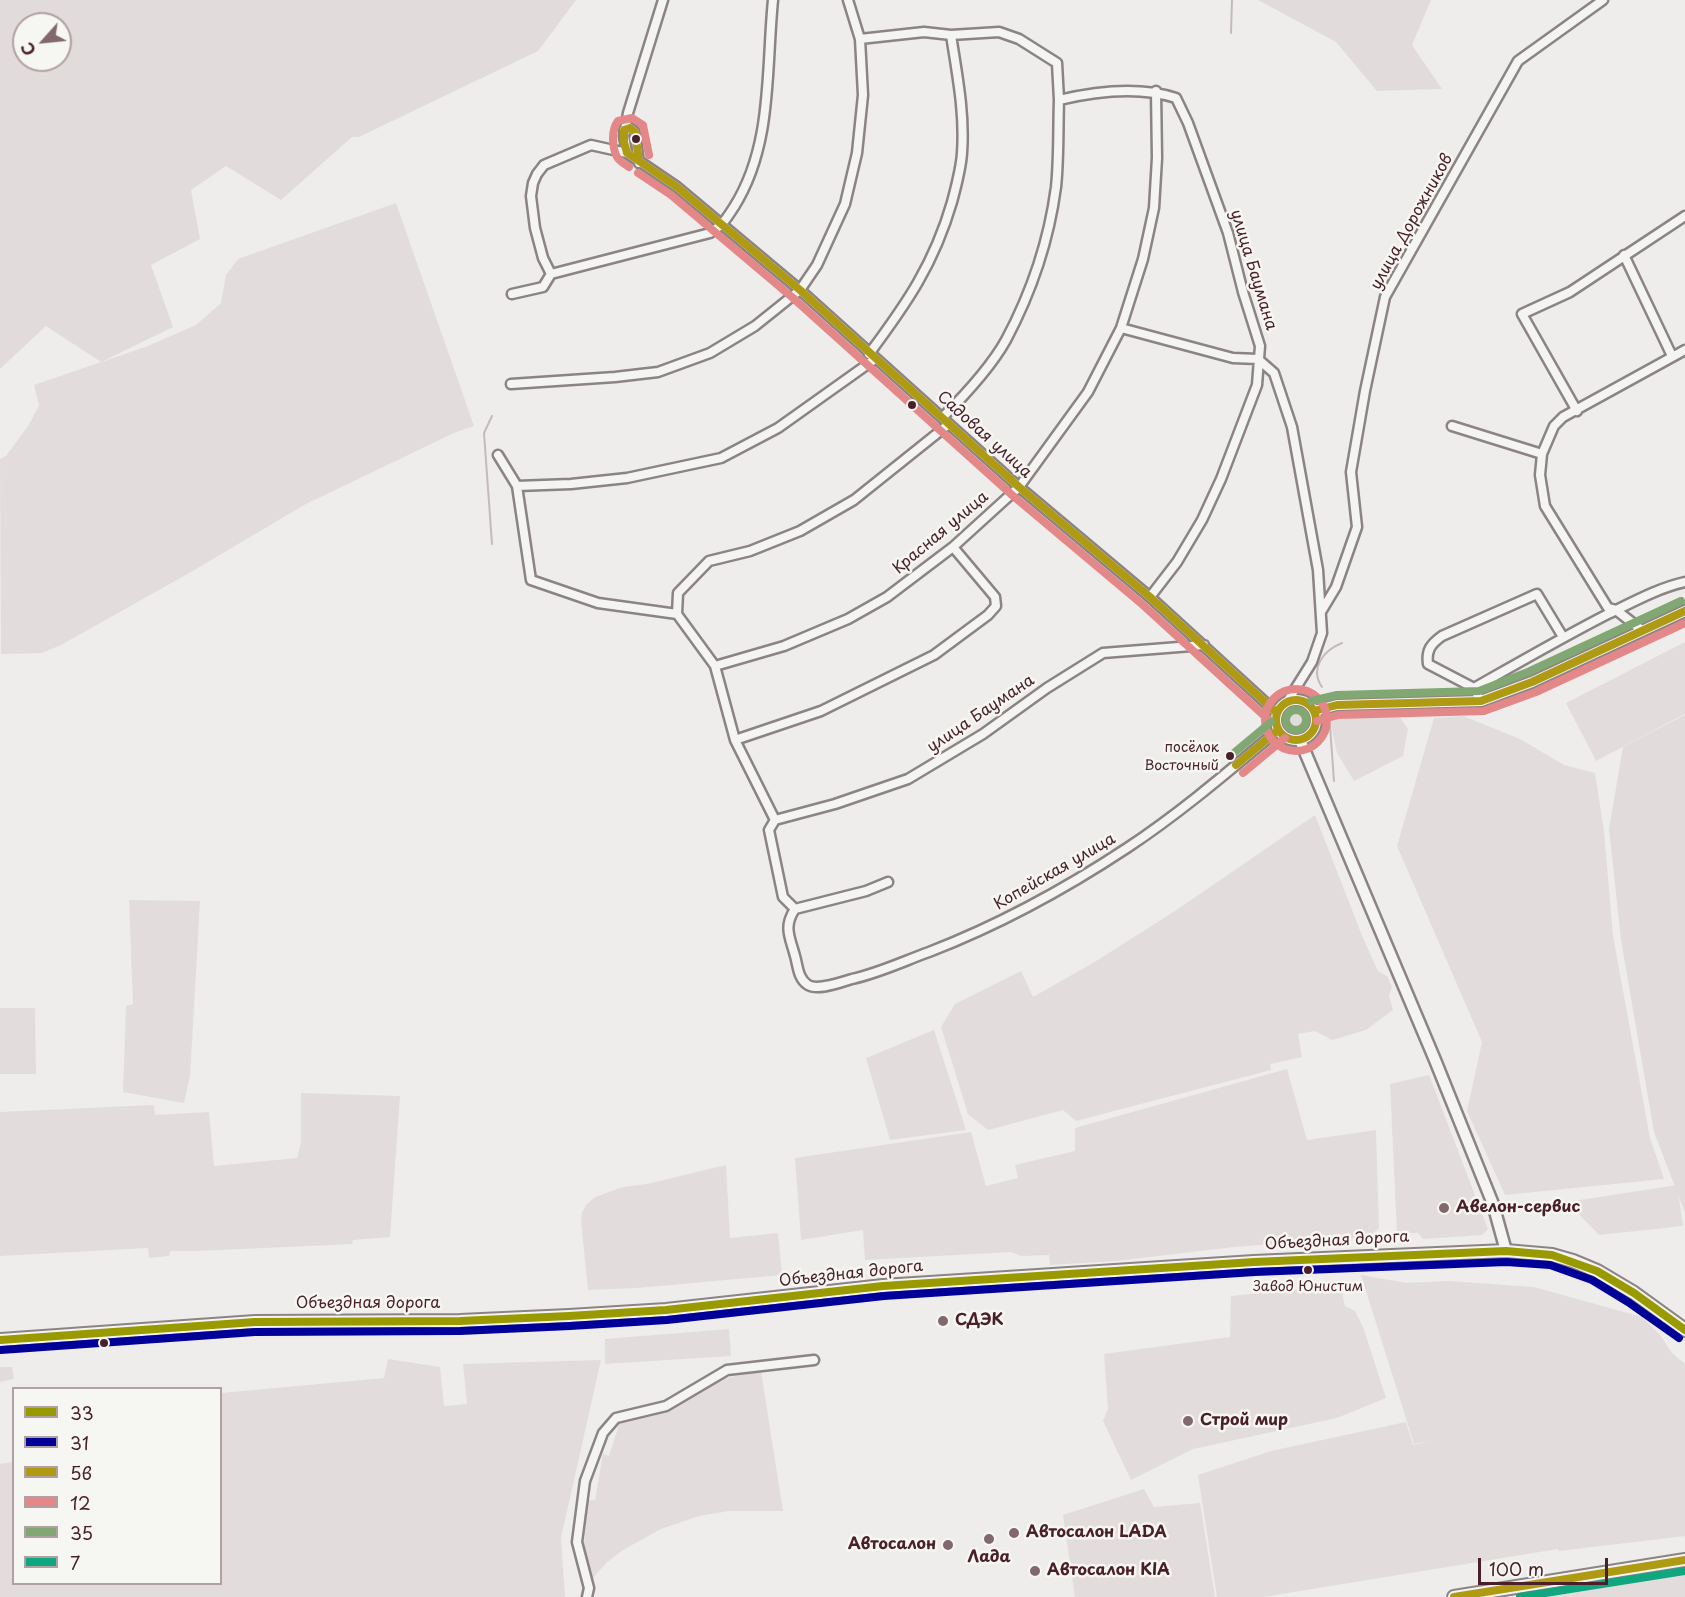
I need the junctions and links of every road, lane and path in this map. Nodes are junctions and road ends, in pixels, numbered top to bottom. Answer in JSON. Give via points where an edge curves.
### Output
{"nodes":[{"id":1,"x":663,"y":0,"type":"edge"},
{"id":2,"x":773,"y":0,"type":"edge"},
{"id":3,"x":848,"y":0,"type":"edge"},
{"id":4,"x":1603,"y":0,"type":"edge"},
{"id":5,"x":951,"y":35,"type":"junction"},
{"id":6,"x":860,"y":39,"type":"junction"},
{"id":7,"x":1156,"y":92,"type":"junction"},
{"id":8,"x":1059,"y":100,"type":"junction"},
{"id":9,"x":624,"y":130,"type":"junction"},
{"id":10,"x":627,"y":153,"type":"junction"},
{"id":11,"x":639,"y":163,"type":"junction"},
{"id":12,"x":1685,"y":216,"type":"edge"},
{"id":13,"x":722,"y":226,"type":"junction"},
{"id":14,"x":1624,"y":255,"type":"junction"},
{"id":15,"x":551,"y":274,"type":"junction"},
{"id":16,"x":800,"y":290,"type":"junction"},
{"id":17,"x":512,"y":294,"type":"dead end"},
{"id":18,"x":1121,"y":328,"type":"junction"},
{"id":19,"x":1685,"y":350,"type":"edge"},
{"id":20,"x":1672,"y":356,"type":"junction"},
{"id":21,"x":872,"y":357,"type":"junction"},
{"id":22,"x":1258,"y":359,"type":"junction"},
{"id":23,"x":511,"y":384,"type":"dead end"},
{"id":24,"x":1577,"y":411,"type":"junction"},
{"id":25,"x":942,"y":418,"type":"junction"},
{"id":26,"x":949,"y":424,"type":"junction"},
{"id":27,"x":1452,"y":426,"type":"dead end"},
{"id":28,"x":1542,"y":454,"type":"junction"},
{"id":29,"x":498,"y":456,"type":"dead end"},
{"id":30,"x":517,"y":486,"type":"junction"},
{"id":31,"x":1019,"y":487,"type":"junction"},
{"id":32,"x":953,"y":547,"type":"junction"},
{"id":33,"x":1685,"y":582,"type":"edge"},
{"id":34,"x":1150,"y":597,"type":"junction"},
{"id":35,"x":1616,"y":610,"type":"junction"},
{"id":36,"x":1685,"y":611,"type":"edge"},
{"id":37,"x":1321,"y":612,"type":"junction"},
{"id":38,"x":677,"y":614,"type":"junction"},
{"id":39,"x":1642,"y":631,"type":"junction"},
{"id":40,"x":1563,"y":638,"type":"junction"},
{"id":41,"x":1204,"y":645,"type":"junction"},
{"id":42,"x":715,"y":666,"type":"junction"},
{"id":43,"x":1287,"y":702,"type":"junction"},
{"id":44,"x":1314,"y":711,"type":"junction"},
{"id":45,"x":1277,"y":713,"type":"junction"},
{"id":46,"x":1278,"y":730,"type":"junction"},
{"id":47,"x":735,"y":740,"type":"junction"},
{"id":48,"x":1300,"y":740,"type":"junction"},
{"id":49,"x":775,"y":820,"type":"junction"},
{"id":50,"x":888,"y":882,"type":"dead end"},
{"id":51,"x":795,"y":909,"type":"junction"},
{"id":52,"x":1506,"y":1251,"type":"junction"},
{"id":53,"x":1685,"y":1330,"type":"edge"},
{"id":54,"x":0,"y":1340,"type":"edge"},
{"id":55,"x":814,"y":1360,"type":"dead end"},
{"id":56,"x":1685,"y":1560,"type":"edge"},
{"id":57,"x":587,"y":1597,"type":"edge"},
{"id":58,"x":1454,"y":1597,"type":"edge"}],
"edges":[{"from":1,"to":9,"type":"street"},
{"from":2,"to":13,"type":"street","via":[[768,88],[759,153],[742,195]]},
{"from":3,"to":6,"type":"street"},
{"from":4,"to":37,"type":"street","name":"улица Дорожников","via":[[1518,61],[1385,297],[1351,472],[1357,527],[1336,587]]},
{"from":5,"to":6,"type":"street","via":[[924,32]]},
{"from":5,"to":8,"type":"street","via":[[999,32],[1018,39],[1057,63]]},
{"from":5,"to":21,"type":"street","via":[[961,106],[962,154],[955,190],[942,235],[923,277]]},
{"from":6,"to":16,"type":"street","via":[[863,95],[857,153],[845,204],[817,265]]},
{"from":7,"to":8,"type":"street","via":[[1091,92]]},
{"from":7,"to":18,"type":"street","name":"Красная улица","via":[[1154,208]]},
{"from":7,"to":22,"type":"street","name":"улица Баумана","via":[[1176,98],[1188,123],[1228,233],[1260,346]]},
{"from":8,"to":25,"type":"street","via":[[1056,186],[1046,242],[1028,291],[1005,341],[966,394]]},
{"from":9,"to":10,"type":"street"},
{"from":9,"to":11,"type":"street","via":[[630,128],[635,132]]},
{"from":10,"to":11,"type":"street","name":"Садовая улица"},
{"from":10,"to":15,"type":"street","via":[[591,145],[544,165],[537,174],[531,196],[535,228]]},
{"from":11,"to":13,"type":"street","name":"Садовая улица","via":[[677,187]]},
{"from":12,"to":14,"type":"street"},
{"from":13,"to":15,"type":"street","via":[[710,233]]},
{"from":13,"to":16,"type":"street","name":"Садовая улица"},
{"from":14,"to":20,"type":"street"},
{"from":14,"to":24,"type":"street","via":[[1570,292],[1522,314]]},
{"from":15,"to":17,"type":"street","via":[[543,287]]},
{"from":16,"to":21,"type":"street","name":"Садовая улица"},
{"from":16,"to":23,"type":"street","via":[[719,347],[658,372]]},
{"from":18,"to":22,"type":"street","via":[[1233,358]]},
{"from":18,"to":31,"type":"street","name":"Красная улица","via":[[1088,392]]},
{"from":19,"to":20,"type":"street"},
{"from":20,"to":24,"type":"street"},
{"from":21,"to":25,"type":"street","name":"Садовая улица"},
{"from":21,"to":30,"type":"street","via":[[778,428],[721,458],[627,478]]},
{"from":22,"to":34,"type":"street","name":"улица Баумана","via":[[1257,385],[1221,479],[1177,562]]},
{"from":22,"to":37,"type":"street","via":[[1274,373],[1292,427],[1318,570]]},
{"from":24,"to":28,"type":"street","via":[[1554,426]]},
{"from":25,"to":26,"type":"street","name":"Садовая улица"},
{"from":26,"to":31,"type":"street","name":"Садовая улица"},
{"from":26,"to":38,"type":"street","via":[[854,500],[800,531],[750,551],[709,561],[678,593]]},
{"from":27,"to":28,"type":"street"},
{"from":28,"to":35,"type":"street","via":[[1539,475],[1545,506],[1608,608]]},
{"from":29,"to":30,"type":"street"},
{"from":30,"to":38,"type":"street","via":[[531,580],[598,603]]},
{"from":31,"to":32,"type":"street","name":"Красная улица"},
{"from":31,"to":34,"type":"street","name":"Садовая улица"},
{"from":32,"to":42,"type":"street","name":"Красная улица","via":[[887,597],[848,619],[784,646]]},
{"from":32,"to":47,"type":"street","via":[[995,597],[996,606],[988,615],[934,655],[821,711]]},
{"from":33,"to":35,"type":"street"},
{"from":34,"to":41,"type":"street","name":"Садовая улица"},
{"from":35,"to":39,"type":"street"},
{"from":35,"to":40,"type":"street"},
{"from":36,"to":39,"type":"street"},
{"from":37,"to":43,"type":"street","via":[[1322,633],[1312,662]]},
{"from":38,"to":42,"type":"street"},
{"from":39,"to":44,"type":"street","via":[[1532,682],[1481,700],[1338,705]]},
{"from":40,"to":40,"type":"street","via":[[1537,594],[1442,636],[1427,652],[1428,664],[1476,692]]},
{"from":41,"to":45,"type":"street","name":"Садовая улица"},
{"from":41,"to":49,"type":"street","name":"улица Баумана","via":[[1102,654],[908,779]]},
{"from":42,"to":47,"type":"street"},
{"from":43,"to":44,"type":"street","via":[[1305,702]]},
{"from":43,"to":45,"type":"street"},
{"from":44,"to":48,"type":"street","via":[[1314,729]]},
{"from":45,"to":46,"type":"street"},
{"from":46,"to":48,"type":"street","via":[[1292,740]]},
{"from":46,"to":51,"type":"street","name":"Копейская улица","via":[[1127,848],[1058,890],[1001,921],[868,975],[809,986],[801,978],[788,930],[788,920]]},
{"from":47,"to":49,"type":"street"},
{"from":48,"to":52,"type":"street","via":[[1435,1060],[1493,1204]]},
{"from":49,"to":51,"type":"street","via":[[769,830],[783,897]]},
{"from":50,"to":51,"type":"street"},
{"from":52,"to":53,"type":"main road","name":"Объездная дорога","via":[[1552,1255],[1597,1270]]},
{"from":52,"to":54,"type":"main road","name":"Объездная дорога","via":[[963,1280],[666,1310],[460,1321],[255,1322]]},
{"from":55,"to":57,"type":"street","via":[[727,1370],[666,1406],[616,1418],[603,1433],[585,1481],[577,1542],[589,1588]]},
{"from":56,"to":58,"type":"main road"}]}
